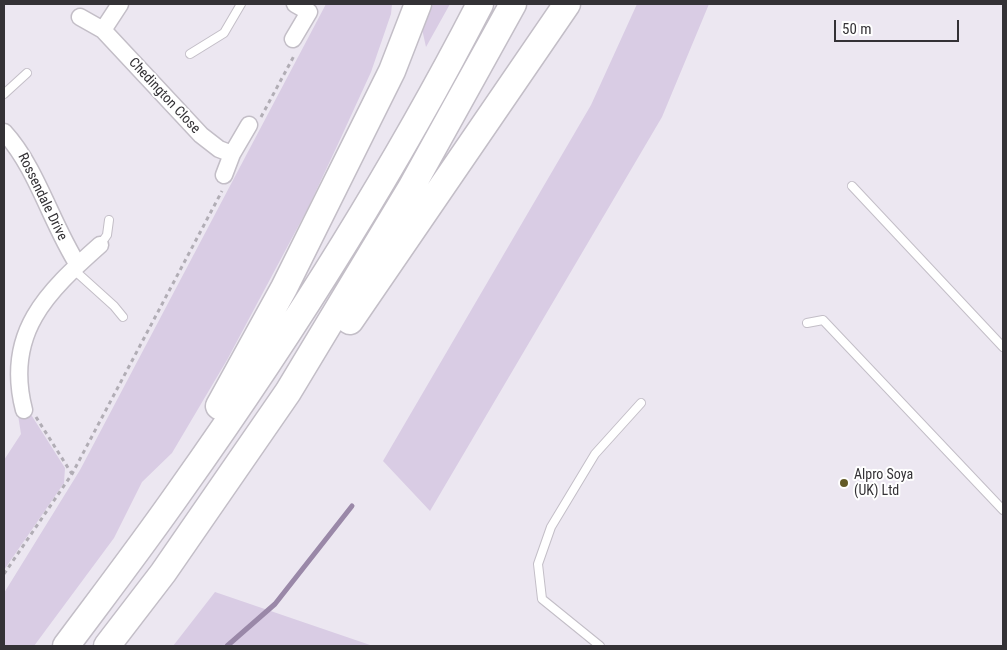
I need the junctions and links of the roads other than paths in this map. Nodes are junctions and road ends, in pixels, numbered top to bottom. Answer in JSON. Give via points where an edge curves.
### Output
{"nodes":[{"id":1,"x":120,"y":4,"type":"edge"},
{"id":2,"x":241,"y":4,"type":"edge"},
{"id":3,"x":418,"y":4,"type":"edge"},
{"id":4,"x":480,"y":4,"type":"edge"},
{"id":5,"x":513,"y":4,"type":"edge"},
{"id":6,"x":567,"y":4,"type":"edge"},
{"id":7,"x":306,"y":7,"type":"edge"},
{"id":8,"x":80,"y":17,"type":"dead end"},
{"id":9,"x":103,"y":30,"type":"junction"},
{"id":10,"x":295,"y":45,"type":"road end"},
{"id":11,"x":190,"y":54,"type":"dead end"},
{"id":12,"x":27,"y":72,"type":"dead end"},
{"id":13,"x":4,"y":94,"type":"edge"},
{"id":14,"x":254,"y":123,"type":"road end"},
{"id":15,"x":4,"y":132,"type":"edge"},
{"id":16,"x":232,"y":154,"type":"junction"},
{"id":17,"x":224,"y":181,"type":"road end"},
{"id":18,"x":852,"y":186,"type":"dead end"},
{"id":19,"x":109,"y":220,"type":"dead end"},
{"id":20,"x":100,"y":245,"type":"joint"},
{"id":21,"x":76,"y":267,"type":"junction"},
{"id":22,"x":122,"y":317,"type":"dead end"},
{"id":23,"x":807,"y":323,"type":"dead end"},
{"id":24,"x":1003,"y":346,"type":"edge"},
{"id":25,"x":11,"y":387,"type":"edge"},
{"id":26,"x":288,"y":392,"type":"junction"},
{"id":27,"x":641,"y":404,"type":"dead end"},
{"id":28,"x":24,"y":410,"type":"road end"},
{"id":29,"x":180,"y":491,"type":"junction"},
{"id":30,"x":1003,"y":510,"type":"edge"},
{"id":31,"x":66,"y":646,"type":"edge"},
{"id":32,"x":107,"y":646,"type":"edge"},
{"id":33,"x":600,"y":646,"type":"edge"}],
"edges":[{"from":1,"to":9,"type":"street"},
{"from":2,"to":11,"type":"lane","via":[[224,33]]},
{"from":3,"to":29,"type":"highway","via":[[392,71],[284,288],[215,412]]},
{"from":4,"to":29,"type":"highway","via":[[398,154],[300,312]]},
{"from":5,"to":26,"type":"highway","via":[[411,188]]},
{"from":6,"to":26,"type":"highway","via":[[356,314]]},
{"from":7,"to":10,"type":"street"},
{"from":8,"to":9,"type":"street","name":"Chedington Close"},
{"from":9,"to":16,"type":"street","name":"Chedington Close","via":[[201,135]]},
{"from":12,"to":13,"type":"lane"},
{"from":14,"to":16,"type":"street"},
{"from":15,"to":21,"type":"street","name":"Rossendale Drive","via":[[19,149]]},
{"from":16,"to":17,"type":"street"},
{"from":18,"to":24,"type":"lane"},
{"from":19,"to":20,"type":"lane","via":[[107,235]]},
{"from":20,"to":21,"type":"street"},
{"from":21,"to":22,"type":"lane"},
{"from":21,"to":25,"type":"street","via":[[38,309],[26,332]]},
{"from":23,"to":30,"type":"lane","via":[[823,320]]},
{"from":25,"to":28,"type":"street"},
{"from":26,"to":32,"type":"highway","via":[[163,573]]},
{"from":27,"to":33,"type":"lane","via":[[595,454],[551,527],[538,564],[542,599]]},
{"from":29,"to":31,"type":"highway"}]}
